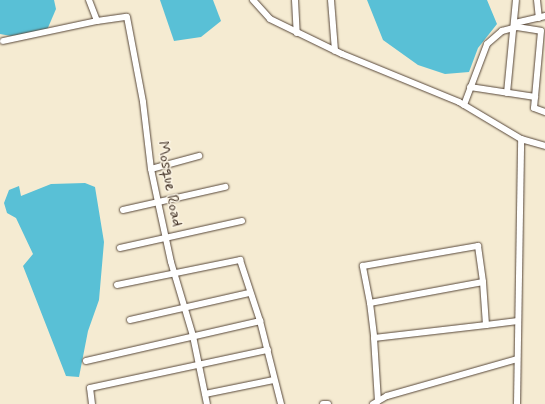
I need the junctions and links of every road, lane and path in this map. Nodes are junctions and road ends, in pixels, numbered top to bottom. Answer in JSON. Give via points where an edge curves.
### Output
{"nodes":[{"id":1,"x":89,"y":0,"type":"edge"},
{"id":2,"x":253,"y":0,"type":"edge"},
{"id":3,"x":294,"y":0,"type":"edge"},
{"id":4,"x":331,"y":0,"type":"edge"},
{"id":5,"x":516,"y":0,"type":"edge"},
{"id":6,"x":537,"y":0,"type":"edge"},
{"id":7,"x":542,"y":17,"type":"edge"},
{"id":8,"x":97,"y":21,"type":"junction"},
{"id":9,"x":515,"y":26,"type":"junction"},
{"id":10,"x":297,"y":32,"type":"junction"},
{"id":11,"x":543,"y":32,"type":"edge"},
{"id":12,"x":3,"y":41,"type":"dead end"},
{"id":13,"x":335,"y":51,"type":"junction"},
{"id":14,"x":470,"y":87,"type":"junction"},
{"id":15,"x":508,"y":93,"type":"junction"},
{"id":16,"x":535,"y":97,"type":"junction"},
{"id":17,"x":464,"y":105,"type":"junction"},
{"id":18,"x":545,"y":112,"type":"edge"},
{"id":19,"x":521,"y":139,"type":"junction"},
{"id":20,"x":545,"y":146,"type":"edge"},
{"id":21,"x":199,"y":156,"type":"dead end"},
{"id":22,"x":151,"y":169,"type":"junction"},
{"id":23,"x":225,"y":187,"type":"dead end"},
{"id":24,"x":158,"y":202,"type":"junction"},
{"id":25,"x":123,"y":210,"type":"dead end"},
{"id":26,"x":242,"y":221,"type":"dead end"},
{"id":27,"x":166,"y":238,"type":"junction"},
{"id":28,"x":120,"y":248,"type":"dead end"},
{"id":29,"x":175,"y":273,"type":"junction"},
{"id":30,"x":483,"y":282,"type":"junction"},
{"id":31,"x":117,"y":285,"type":"dead end"},
{"id":32,"x":249,"y":292,"type":"junction"},
{"id":33,"x":370,"y":303,"type":"junction"},
{"id":34,"x":185,"y":308,"type":"junction"},
{"id":35,"x":130,"y":320,"type":"dead end"},
{"id":36,"x":260,"y":321,"type":"junction"},
{"id":37,"x":518,"y":321,"type":"junction"},
{"id":38,"x":486,"y":325,"type":"junction"},
{"id":39,"x":193,"y":336,"type":"junction"},
{"id":40,"x":374,"y":338,"type":"junction"},
{"id":41,"x":268,"y":350,"type":"junction"},
{"id":42,"x":517,"y":359,"type":"junction"},
{"id":43,"x":86,"y":361,"type":"dead end"},
{"id":44,"x":199,"y":366,"type":"junction"},
{"id":45,"x":274,"y":380,"type":"junction"},
{"id":46,"x":205,"y":394,"type":"junction"},
{"id":47,"x":376,"y":403,"type":"edge"},
{"id":48,"x":92,"y":404,"type":"edge"},
{"id":49,"x":207,"y":404,"type":"edge"},
{"id":50,"x":281,"y":404,"type":"edge"},
{"id":51,"x":323,"y":404,"type":"edge"},
{"id":52,"x":328,"y":404,"type":"edge"},
{"id":53,"x":517,"y":404,"type":"edge"}],
"edges":[{"from":1,"to":8,"type":"street"},
{"from":2,"to":10,"type":"street","via":[[270,19]]},
{"from":3,"to":10,"type":"street"},
{"from":4,"to":13,"type":"street"},
{"from":5,"to":9,"type":"street"},
{"from":6,"to":7,"type":"street"},
{"from":7,"to":9,"type":"street"},
{"from":8,"to":12,"type":"street"},
{"from":8,"to":22,"type":"street","name":"Mosque Road","via":[[127,17],[143,102]]},
{"from":9,"to":11,"type":"street"},
{"from":9,"to":14,"type":"street","via":[[487,44]]},
{"from":9,"to":15,"type":"street"},
{"from":10,"to":13,"type":"street"},
{"from":11,"to":16,"type":"street"},
{"from":13,"to":17,"type":"street"},
{"from":14,"to":15,"type":"street"},
{"from":14,"to":17,"type":"street"},
{"from":15,"to":16,"type":"street"},
{"from":16,"to":18,"type":"street","via":[[534,108]]},
{"from":17,"to":19,"type":"street"},
{"from":19,"to":20,"type":"street"},
{"from":19,"to":37,"type":"street"},
{"from":21,"to":22,"type":"street"},
{"from":22,"to":24,"type":"street","name":"Mosque Road"},
{"from":23,"to":24,"type":"street"},
{"from":24,"to":25,"type":"street"},
{"from":24,"to":27,"type":"street","name":"Mosque Road"},
{"from":26,"to":27,"type":"street"},
{"from":27,"to":28,"type":"street"},
{"from":27,"to":29,"type":"street","name":"Mosque Road"},
{"from":29,"to":31,"type":"street"},
{"from":29,"to":32,"type":"street","via":[[240,260]]},
{"from":29,"to":34,"type":"street","name":"Mosque Road"},
{"from":30,"to":33,"type":"street"},
{"from":30,"to":33,"type":"street","via":[[478,246],[363,266]]},
{"from":30,"to":38,"type":"street"},
{"from":32,"to":34,"type":"street"},
{"from":32,"to":36,"type":"street"},
{"from":33,"to":40,"type":"street"},
{"from":34,"to":35,"type":"street"},
{"from":34,"to":39,"type":"street","name":"Mosque Road"},
{"from":36,"to":39,"type":"street"},
{"from":36,"to":41,"type":"street"},
{"from":37,"to":38,"type":"street"},
{"from":37,"to":42,"type":"street"},
{"from":38,"to":40,"type":"street"},
{"from":39,"to":43,"type":"street"},
{"from":39,"to":44,"type":"street","name":"Mosque Road"},
{"from":40,"to":47,"type":"street"},
{"from":41,"to":44,"type":"street"},
{"from":41,"to":45,"type":"street"},
{"from":42,"to":47,"type":"street","via":[[387,396]]},
{"from":42,"to":53,"type":"street"},
{"from":44,"to":46,"type":"street","name":"Mosque Road"},
{"from":44,"to":48,"type":"street","via":[[90,388]]},
{"from":45,"to":46,"type":"street"},
{"from":45,"to":50,"type":"street"},
{"from":46,"to":49,"type":"street","name":"Mosque Road"},
{"from":51,"to":52,"type":"street"}]}
